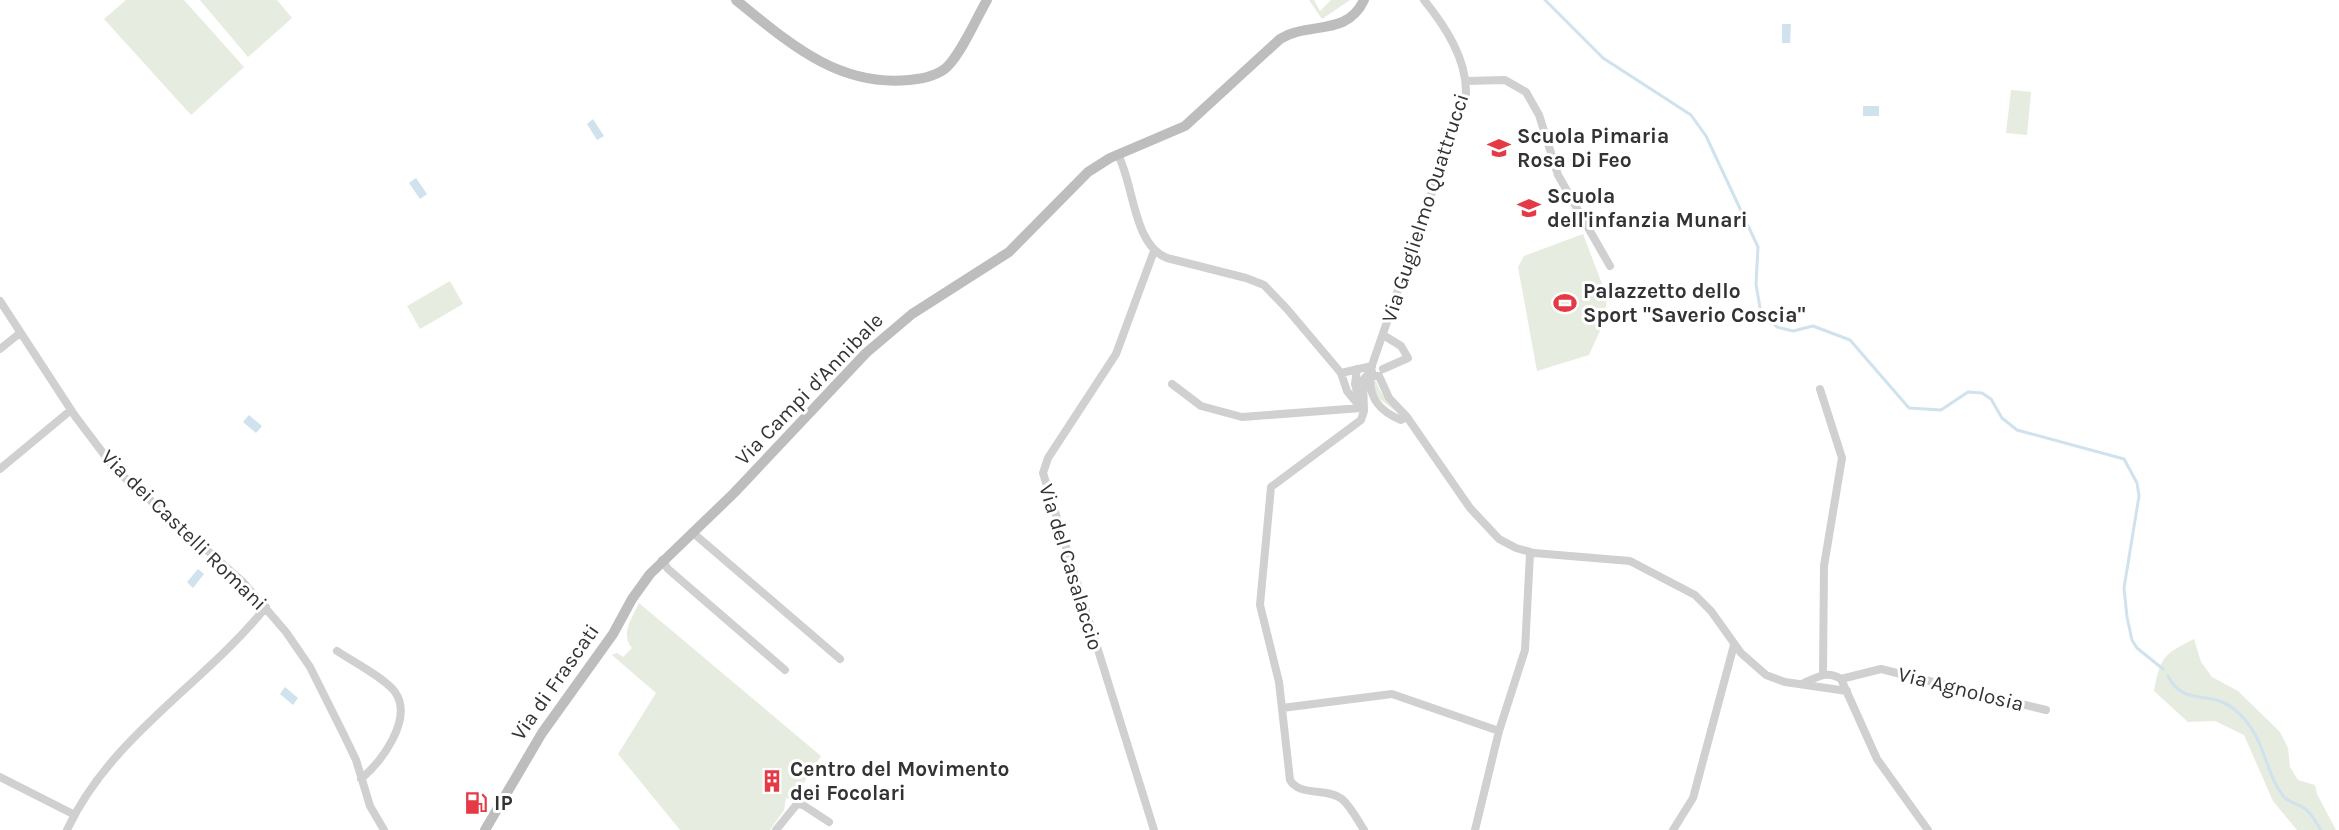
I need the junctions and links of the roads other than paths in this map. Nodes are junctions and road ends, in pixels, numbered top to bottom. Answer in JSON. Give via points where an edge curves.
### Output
{"nodes":[{"id":1,"x":736,"y":0,"type":"edge"},
{"id":2,"x":987,"y":0,"type":"edge"},
{"id":3,"x":1364,"y":0,"type":"edge"},
{"id":4,"x":1424,"y":0,"type":"edge"},
{"id":5,"x":1466,"y":81,"type":"junction"},
{"id":6,"x":1118,"y":155,"type":"junction"},
{"id":7,"x":1154,"y":251,"type":"junction"},
{"id":8,"x":1610,"y":266,"type":"dead end"},
{"id":9,"x":0,"y":301,"type":"edge"},
{"id":10,"x":20,"y":333,"type":"junction"},
{"id":11,"x":1383,"y":335,"type":"junction"},
{"id":12,"x":0,"y":349,"type":"edge"},
{"id":13,"x":1372,"y":368,"type":"junction"},
{"id":14,"x":1357,"y":369,"type":"junction"},
{"id":15,"x":1381,"y":372,"type":"junction"},
{"id":16,"x":1341,"y":373,"type":"junction"},
{"id":17,"x":1172,"y":384,"type":"dead end"},
{"id":18,"x":1820,"y":389,"type":"dead end"},
{"id":19,"x":70,"y":410,"type":"junction"},
{"id":20,"x":1362,"y":412,"type":"junction"},
{"id":21,"x":1404,"y":419,"type":"junction"},
{"id":22,"x":0,"y":469,"type":"edge"},
{"id":23,"x":692,"y":532,"type":"junction"},
{"id":24,"x":1530,"y":552,"type":"junction"},
{"id":25,"x":662,"y":560,"type":"junction"},
{"id":26,"x":266,"y":607,"type":"junction"},
{"id":27,"x":1734,"y":645,"type":"junction"},
{"id":28,"x":337,"y":651,"type":"dead end"},
{"id":29,"x":840,"y":659,"type":"dead end"},
{"id":30,"x":785,"y":670,"type":"dead end"},
{"id":31,"x":1823,"y":674,"type":"junction"},
{"id":32,"x":1841,"y":679,"type":"junction"},
{"id":33,"x":1804,"y":683,"type":"junction"},
{"id":34,"x":1847,"y":691,"type":"junction"},
{"id":35,"x":1282,"y":708,"type":"junction"},
{"id":36,"x":2046,"y":710,"type":"dead end"},
{"id":37,"x":1499,"y":731,"type":"junction"},
{"id":38,"x":0,"y":777,"type":"edge"},
{"id":39,"x":361,"y":778,"type":"junction"},
{"id":40,"x":75,"y":815,"type":"junction"},
{"id":41,"x":829,"y":822,"type":"dead end"},
{"id":42,"x":67,"y":830,"type":"edge"},
{"id":43,"x":384,"y":830,"type":"edge"},
{"id":44,"x":485,"y":830,"type":"edge"},
{"id":45,"x":776,"y":830,"type":"edge"},
{"id":46,"x":1154,"y":830,"type":"edge"},
{"id":47,"x":1364,"y":830,"type":"edge"},
{"id":48,"x":1474,"y":830,"type":"edge"},
{"id":49,"x":1673,"y":830,"type":"edge"},
{"id":50,"x":1928,"y":830,"type":"edge"}],
"edges":[{"from":1,"to":2,"type":"main road","via":[[819,63],[849,74],[895,81],[930,76],[949,65]]},
{"from":3,"to":6,"type":"main road","name":"Via Campi d'Annibale","via":[[1354,16],[1343,23],[1299,30],[1280,39],[1181,128]]},
{"from":4,"to":5,"type":"street","name":"Via Guglielmo Quattrucci","via":[[1450,38]]},
{"from":5,"to":8,"type":"street","name":"Via Guglielmo Quattrucci","via":[[1505,80],[1526,92],[1539,115],[1558,176]]},
{"from":5,"to":11,"type":"street","name":"Via Guglielmo Quattrucci","via":[[1464,105]]},
{"from":6,"to":7,"type":"street","via":[[1145,237]]},
{"from":6,"to":23,"type":"main road","name":"Via Campi d'Annibale","via":[[1078,179],[1004,256],[885,335]]},
{"from":7,"to":16,"type":"street","via":[[1264,285]]},
{"from":7,"to":46,"type":"street","name":"Via del Casalaccio","via":[[1116,354],[1048,458],[1043,473]]},
{"from":9,"to":10,"type":"street","name":"Via dei Castelli Romani"},
{"from":10,"to":12,"type":"street"},
{"from":10,"to":19,"type":"street","name":"Via dei Castelli Romani"},
{"from":11,"to":13,"type":"street","name":"Via Guglielmo Quattrucci"},
{"from":11,"to":15,"type":"street","name":"Via Guglielmo Quattrucci","via":[[1401,346],[1408,358]]},
{"from":13,"to":14,"type":"street"},
{"from":13,"to":15,"type":"street"},
{"from":13,"to":20,"type":"street","name":"Via Guglielmo Quattrucci","via":[[1361,387]]},
{"from":13,"to":21,"type":"street","via":[[1370,383],[1377,406]]},
{"from":14,"to":16,"type":"street"},
{"from":14,"to":20,"type":"street","via":[[1355,384]]},
{"from":15,"to":21,"type":"street","via":[[1389,398]]},
{"from":16,"to":20,"type":"street","via":[[1348,394]]},
{"from":17,"to":20,"type":"street","via":[[1201,406],[1242,417]]},
{"from":18,"to":31,"type":"street","via":[[1842,458],[1824,566]]},
{"from":19,"to":22,"type":"street"},
{"from":19,"to":26,"type":"street","name":"Via dei Castelli Romani","via":[[120,475],[222,563]]},
{"from":20,"to":35,"type":"street","via":[[1354,426],[1278,480],[1269,494],[1260,601]]},
{"from":21,"to":24,"type":"street","via":[[1485,527],[1508,545]]},
{"from":23,"to":25,"type":"main road","name":"Via di Frascati"},
{"from":23,"to":29,"type":"street"},
{"from":24,"to":27,"type":"street","via":[[1630,561],[1695,595]]},
{"from":24,"to":37,"type":"street","via":[[1525,646]]},
{"from":25,"to":30,"type":"street"},
{"from":25,"to":44,"type":"main road","name":"Via di Frascati","via":[[637,590],[613,634],[542,733]]},
{"from":26,"to":39,"type":"street","name":"Via dei Castelli Romani","via":[[310,667]]},
{"from":26,"to":40,"type":"street","via":[[236,641],[139,733]]},
{"from":27,"to":33,"type":"street","via":[[1766,675]]},
{"from":27,"to":49,"type":"street","via":[[1695,795]]},
{"from":28,"to":39,"type":"street","via":[[392,689],[399,703],[393,738],[381,759]]},
{"from":31,"to":32,"type":"street","via":[[1832,673]]},
{"from":31,"to":33,"type":"street"},
{"from":32,"to":34,"type":"street"},
{"from":32,"to":36,"type":"street","name":"Via Agnolosia","via":[[1881,669]]},
{"from":33,"to":34,"type":"street"},
{"from":34,"to":50,"type":"street","via":[[1877,759]]},
{"from":35,"to":37,"type":"street","via":[[1392,694]]},
{"from":35,"to":47,"type":"street","via":[[1291,782],[1299,789],[1330,793],[1341,799]]},
{"from":37,"to":48,"type":"street"},
{"from":38,"to":40,"type":"street"},
{"from":39,"to":43,"type":"street","name":"Via dei Castelli Romani","via":[[370,806]]},
{"from":40,"to":42,"type":"street"},
{"from":41,"to":45,"type":"street","via":[[798,803]]}]}
